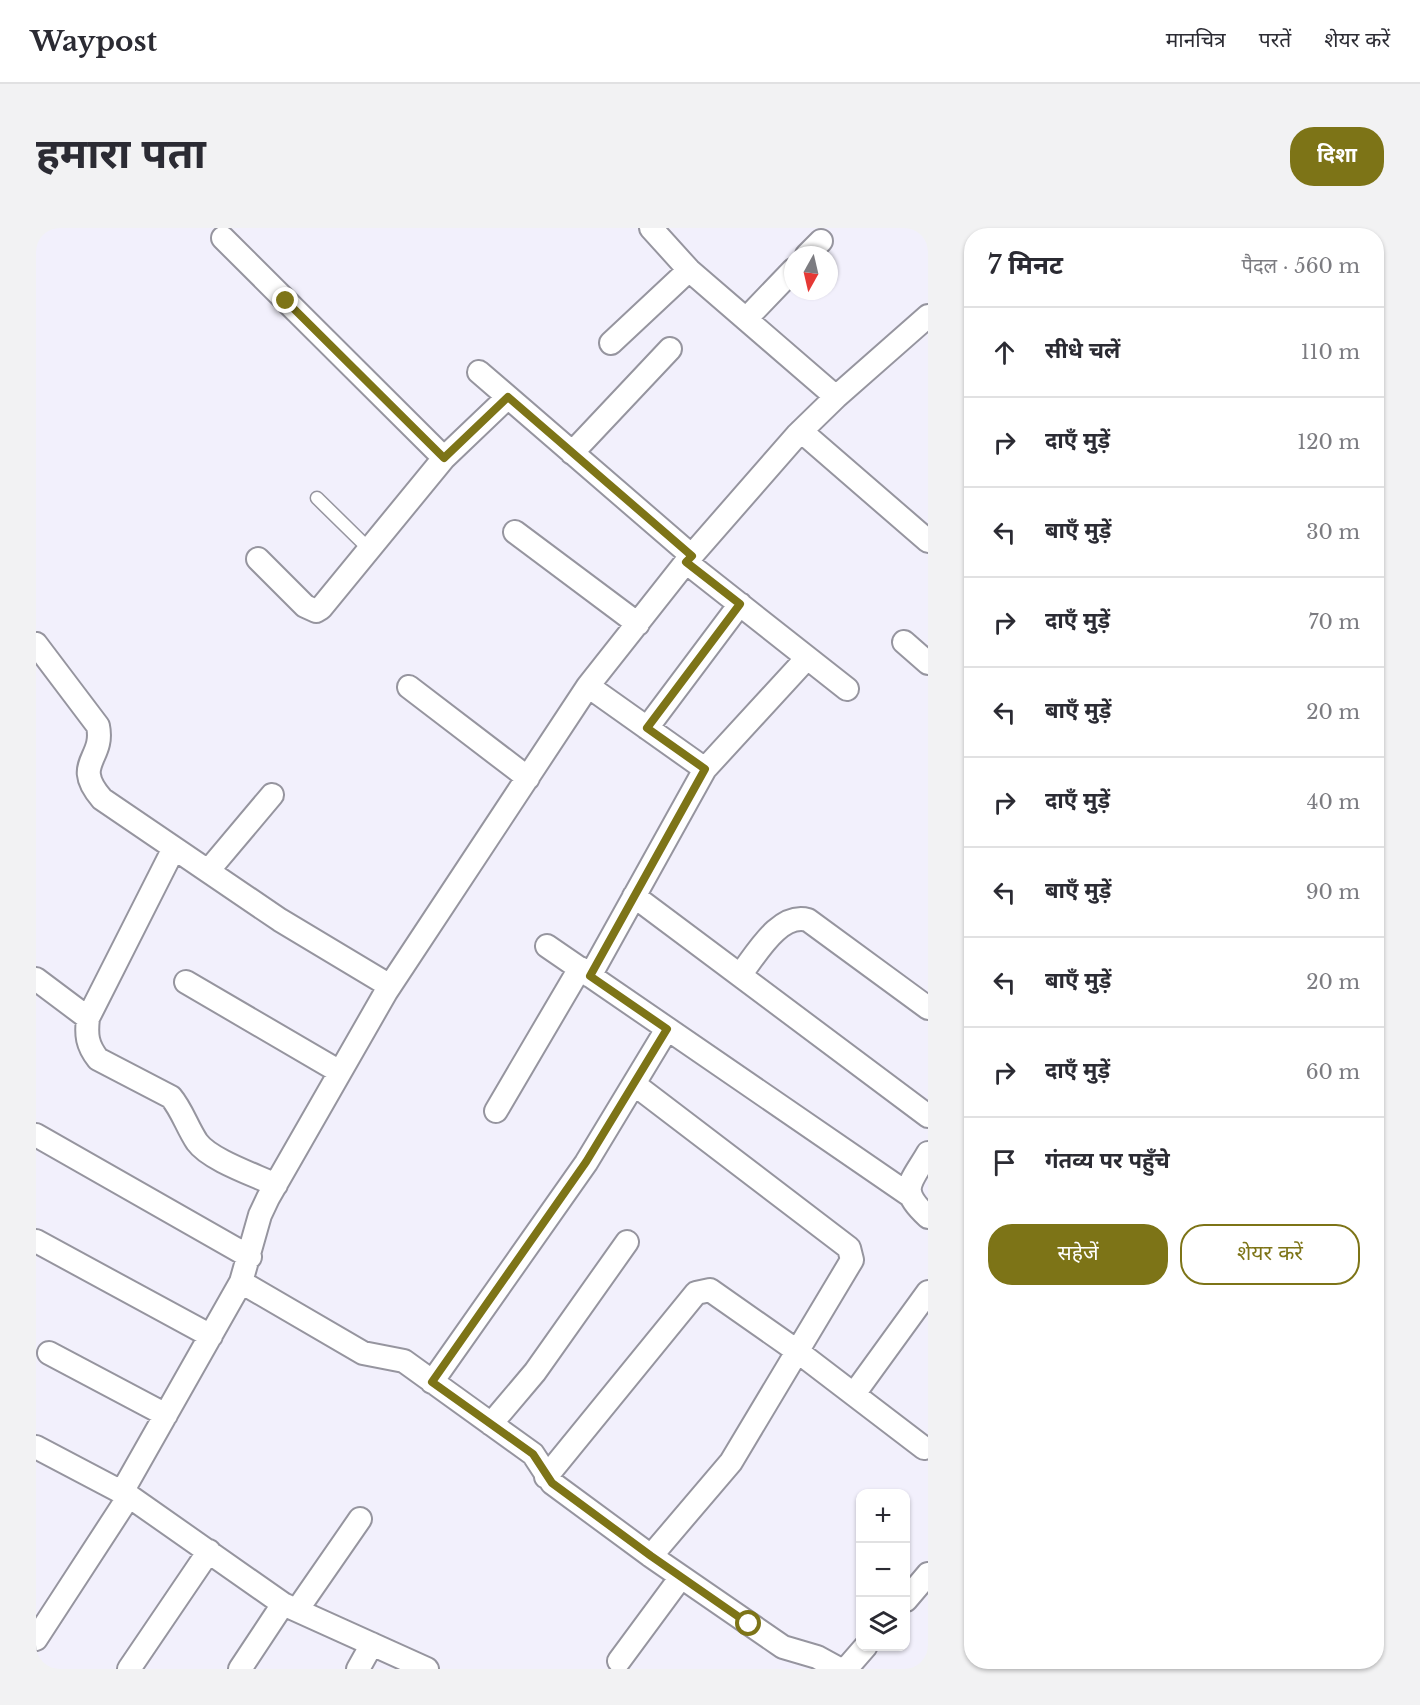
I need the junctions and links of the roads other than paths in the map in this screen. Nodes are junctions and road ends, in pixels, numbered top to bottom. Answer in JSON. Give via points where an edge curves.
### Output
{"nodes":[{"id":1,"x":651,"y":228,"type":"edge"},
{"id":2,"x":223,"y":238,"type":"dead end"},
{"id":3,"x":690,"y":270,"type":"junction"},
{"id":4,"x":784,"y":279,"type":"edge"},
{"id":5,"x":928,"y":316,"type":"edge"},
{"id":6,"x":746,"y":319,"type":"junction"},
{"id":7,"x":611,"y":343,"type":"dead end"},
{"id":8,"x":670,"y":349,"type":"dead end"},
{"id":9,"x":479,"y":372,"type":"dead end"},
{"id":10,"x":508,"y":397,"type":"junction"},
{"id":11,"x":836,"y":397,"type":"junction"},
{"id":12,"x":801,"y":431,"type":"junction"},
{"id":13,"x":572,"y":453,"type":"junction"},
{"id":14,"x":444,"y":458,"type":"junction"},
{"id":15,"x":317,"y":498,"type":"dead end"},
{"id":16,"x":515,"y":532,"type":"dead end"},
{"id":17,"x":928,"y":541,"type":"edge"},
{"id":18,"x":369,"y":549,"type":"junction"},
{"id":19,"x":258,"y":559,"type":"dead end"},
{"id":20,"x":689,"y":559,"type":"junction"},
{"id":21,"x":740,"y":604,"type":"junction"},
{"id":22,"x":638,"y":624,"type":"junction"},
{"id":23,"x":904,"y":642,"type":"dead end"},
{"id":24,"x":36,"y":644,"type":"edge"},
{"id":25,"x":807,"y":658,"type":"junction"},
{"id":26,"x":928,"y":663,"type":"edge"},
{"id":27,"x":588,"y":686,"type":"junction"},
{"id":28,"x":409,"y":687,"type":"dead end"},
{"id":29,"x":848,"y":689,"type":"dead end"},
{"id":30,"x":647,"y":728,"type":"junction"},
{"id":31,"x":705,"y":769,"type":"junction"},
{"id":32,"x":528,"y":778,"type":"junction"},
{"id":33,"x":272,"y":795,"type":"dead end"},
{"id":34,"x":174,"y":848,"type":"junction"},
{"id":35,"x":208,"y":871,"type":"junction"},
{"id":36,"x":634,"y":896,"type":"junction"},
{"id":37,"x":547,"y":945,"type":"dead end"},
{"id":38,"x":585,"y":972,"type":"junction"},
{"id":39,"x":740,"y":975,"type":"junction"},
{"id":40,"x":36,"y":979,"type":"edge"},
{"id":41,"x":186,"y":982,"type":"dead end"},
{"id":42,"x":390,"y":986,"type":"junction"},
{"id":43,"x":928,"y":1008,"type":"edge"},
{"id":44,"x":88,"y":1018,"type":"junction"},
{"id":45,"x":667,"y":1029,"type":"junction"},
{"id":46,"x":340,"y":1072,"type":"junction"},
{"id":47,"x":634,"y":1084,"type":"junction"},
{"id":48,"x":496,"y":1111,"type":"dead end"},
{"id":49,"x":928,"y":1116,"type":"edge"},
{"id":50,"x":36,"y":1135,"type":"edge"},
{"id":51,"x":928,"y":1153,"type":"edge"},
{"id":52,"x":276,"y":1185,"type":"junction"},
{"id":53,"x":909,"y":1194,"type":"junction"},
{"id":54,"x":928,"y":1217,"type":"edge"},
{"id":55,"x":36,"y":1241,"type":"edge"},
{"id":56,"x":627,"y":1242,"type":"dead end"},
{"id":57,"x":249,"y":1257,"type":"junction"},
{"id":58,"x":241,"y":1282,"type":"junction"},
{"id":59,"x":928,"y":1292,"type":"edge"},
{"id":60,"x":211,"y":1336,"type":"junction"},
{"id":61,"x":797,"y":1351,"type":"junction"},
{"id":62,"x":49,"y":1353,"type":"dead end"},
{"id":63,"x":432,"y":1382,"type":"junction"},
{"id":64,"x":854,"y":1394,"type":"junction"},
{"id":65,"x":166,"y":1415,"type":"junction"},
{"id":66,"x":491,"y":1424,"type":"junction"},
{"id":67,"x":924,"y":1448,"type":"dead end"},
{"id":68,"x":37,"y":1450,"type":"edge"},
{"id":69,"x":546,"y":1477,"type":"junction"},
{"id":70,"x":126,"y":1494,"type":"junction"},
{"id":71,"x":360,"y":1519,"type":"dead end"},
{"id":72,"x":209,"y":1551,"type":"junction"},
{"id":73,"x":651,"y":1556,"type":"junction"},
{"id":74,"x":928,"y":1574,"type":"edge"},
{"id":75,"x":681,"y":1577,"type":"junction"},
{"id":76,"x":909,"y":1597,"type":"edge"},
{"id":77,"x":290,"y":1607,"type":"junction"},
{"id":78,"x":36,"y":1640,"type":"edge"},
{"id":79,"x":372,"y":1644,"type":"junction"},
{"id":80,"x":862,"y":1651,"type":"edge"},
{"id":81,"x":619,"y":1662,"type":"dead end"},
{"id":82,"x":129,"y":1669,"type":"edge"},
{"id":83,"x":240,"y":1669,"type":"edge"},
{"id":84,"x":358,"y":1669,"type":"edge"},
{"id":85,"x":427,"y":1669,"type":"edge"},
{"id":86,"x":839,"y":1669,"type":"edge"},
{"id":87,"x":846,"y":1669,"type":"edge"}],
"edges":[{"from":1,"to":3,"type":"street"},
{"from":2,"to":14,"type":"street"},
{"from":3,"to":6,"type":"street"},
{"from":3,"to":7,"type":"street"},
{"from":4,"to":6,"type":"street"},
{"from":5,"to":11,"type":"street"},
{"from":6,"to":11,"type":"street"},
{"from":8,"to":13,"type":"street"},
{"from":9,"to":10,"type":"street"},
{"from":10,"to":13,"type":"street"},
{"from":10,"to":14,"type":"street"},
{"from":11,"to":12,"type":"street"},
{"from":12,"to":17,"type":"street"},
{"from":12,"to":20,"type":"street"},
{"from":13,"to":20,"type":"street"},
{"from":14,"to":18,"type":"street"},
{"from":15,"to":18,"type":"lane"},
{"from":16,"to":22,"type":"street"},
{"from":18,"to":19,"type":"street","via":[[316,611],[304,606]]},
{"from":20,"to":21,"type":"street"},
{"from":20,"to":22,"type":"street"},
{"from":21,"to":25,"type":"street"},
{"from":21,"to":30,"type":"street"},
{"from":22,"to":27,"type":"street"},
{"from":23,"to":26,"type":"street"},
{"from":24,"to":34,"type":"street","via":[[98,726],[99,743],[87,774],[90,786],[102,799]]},
{"from":25,"to":29,"type":"street"},
{"from":25,"to":31,"type":"street"},
{"from":27,"to":30,"type":"street"},
{"from":27,"to":32,"type":"street"},
{"from":28,"to":32,"type":"street"},
{"from":30,"to":31,"type":"street"},
{"from":31,"to":36,"type":"street"},
{"from":32,"to":42,"type":"street"},
{"from":33,"to":35,"type":"street"},
{"from":34,"to":35,"type":"street"},
{"from":34,"to":44,"type":"street"},
{"from":35,"to":42,"type":"street"},
{"from":36,"to":38,"type":"street"},
{"from":36,"to":39,"type":"street"},
{"from":37,"to":38,"type":"street"},
{"from":38,"to":45,"type":"street"},
{"from":38,"to":48,"type":"street"},
{"from":39,"to":43,"type":"street","via":[[784,923],[799,918],[808,920]]},
{"from":39,"to":49,"type":"street"},
{"from":40,"to":44,"type":"street"},
{"from":41,"to":46,"type":"street"},
{"from":42,"to":46,"type":"street"},
{"from":44,"to":52,"type":"street","via":[[89,1048],[98,1059],[171,1097],[198,1144],[210,1154]]},
{"from":45,"to":47,"type":"street"},
{"from":45,"to":53,"type":"street"},
{"from":46,"to":52,"type":"street"},
{"from":47,"to":61,"type":"street","via":[[849,1248],[852,1260]]},
{"from":47,"to":63,"type":"street","via":[[586,1162]]},
{"from":50,"to":57,"type":"street"},
{"from":51,"to":53,"type":"street"},
{"from":52,"to":57,"type":"street","via":[[260,1215]]},
{"from":53,"to":54,"type":"street"},
{"from":55,"to":60,"type":"street"},
{"from":56,"to":66,"type":"street","via":[[535,1372]]},
{"from":57,"to":58,"type":"street"},
{"from":58,"to":60,"type":"street"},
{"from":58,"to":63,"type":"street","via":[[363,1353],[404,1361]]},
{"from":59,"to":64,"type":"street"},
{"from":60,"to":65,"type":"street"},
{"from":61,"to":64,"type":"street"},
{"from":61,"to":69,"type":"street","via":[[710,1290],[696,1293]]},
{"from":61,"to":73,"type":"street","via":[[730,1462]]},
{"from":62,"to":65,"type":"street"},
{"from":63,"to":66,"type":"street"},
{"from":64,"to":67,"type":"street"},
{"from":65,"to":70,"type":"street"},
{"from":66,"to":69,"type":"street","via":[[533,1454]]},
{"from":68,"to":70,"type":"street"},
{"from":69,"to":73,"type":"street"},
{"from":70,"to":72,"type":"street"},
{"from":70,"to":78,"type":"street"},
{"from":71,"to":77,"type":"street"},
{"from":72,"to":77,"type":"street"},
{"from":72,"to":82,"type":"street"},
{"from":73,"to":75,"type":"street"},
{"from":74,"to":76,"type":"street"},
{"from":75,"to":81,"type":"street"},
{"from":75,"to":86,"type":"street","via":[[783,1647]]},
{"from":77,"to":79,"type":"street"},
{"from":77,"to":83,"type":"street"},
{"from":79,"to":84,"type":"street"},
{"from":79,"to":85,"type":"street"},
{"from":80,"to":87,"type":"street"}]}
